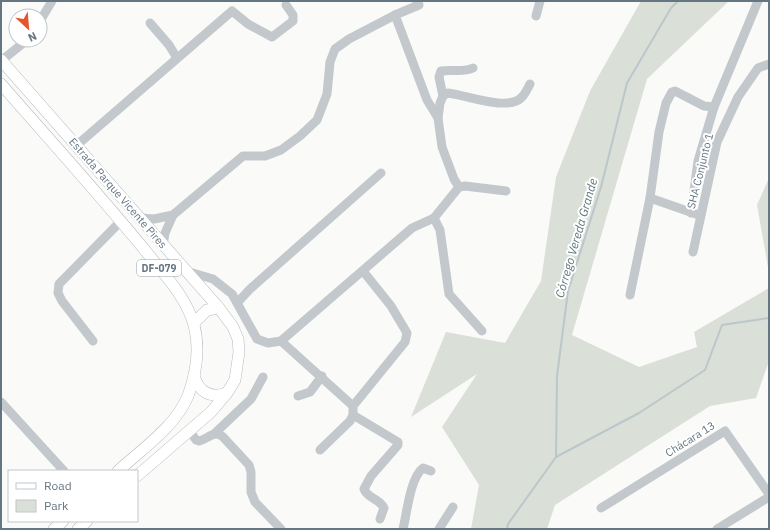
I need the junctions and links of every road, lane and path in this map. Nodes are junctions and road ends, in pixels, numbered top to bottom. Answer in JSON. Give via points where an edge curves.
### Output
{"nodes":[{"id":1,"x":417,"y":1,"type":"edge"},
{"id":2,"x":540,"y":1,"type":"edge"},
{"id":3,"x":758,"y":1,"type":"edge"},
{"id":4,"x":286,"y":5,"type":"dead end"},
{"id":5,"x":395,"y":15,"type":"junction"},
{"id":6,"x":536,"y":16,"type":"dead end"},
{"id":7,"x":150,"y":23,"type":"dead end"},
{"id":8,"x":17,"y":48,"type":"edge"},
{"id":9,"x":177,"y":58,"type":"junction"},
{"id":10,"x":1,"y":61,"type":"edge"},
{"id":11,"x":769,"y":64,"type":"edge"},
{"id":12,"x":473,"y":68,"type":"dead end"},
{"id":13,"x":1,"y":84,"type":"edge"},
{"id":14,"x":530,"y":84,"type":"dead end"},
{"id":15,"x":442,"y":96,"type":"junction"},
{"id":16,"x":714,"y":106,"type":"junction"},
{"id":17,"x":438,"y":118,"type":"junction"},
{"id":18,"x":76,"y":145,"type":"junction"},
{"id":19,"x":381,"y":173,"type":"dead end"},
{"id":20,"x":459,"y":187,"type":"junction"},
{"id":21,"x":506,"y":191,"type":"dead end"},
{"id":22,"x":650,"y":198,"type":"junction"},
{"id":23,"x":691,"y":212,"type":"junction"},
{"id":24,"x":173,"y":216,"type":"junction"},
{"id":25,"x":701,"y":216,"type":"junction"},
{"id":26,"x":141,"y":218,"type":"junction"},
{"id":27,"x":434,"y":218,"type":"junction"},
{"id":28,"x":121,"y":221,"type":"junction"},
{"id":29,"x":163,"y":245,"type":"junction"},
{"id":30,"x":693,"y":252,"type":"dead end"},
{"id":31,"x":186,"y":271,"type":"junction"},
{"id":32,"x":363,"y":271,"type":"junction"},
{"id":33,"x":630,"y":296,"type":"dead end"},
{"id":34,"x":238,"y":302,"type":"junction"},
{"id":35,"x":219,"y":308,"type":"junction"},
{"id":36,"x":194,"y":323,"type":"junction"},
{"id":37,"x":482,"y":331,"type":"dead end"},
{"id":38,"x":93,"y":341,"type":"dead end"},
{"id":39,"x":281,"y":341,"type":"junction"},
{"id":40,"x":194,"y":375,"type":"junction"},
{"id":41,"x":322,"y":376,"type":"junction"},
{"id":42,"x":262,"y":377,"type":"dead end"},
{"id":43,"x":227,"y":393,"type":"junction"},
{"id":44,"x":298,"y":396,"type":"dead end"},
{"id":45,"x":1,"y":402,"type":"edge"},
{"id":46,"x":353,"y":410,"type":"junction"},
{"id":47,"x":189,"y":430,"type":"junction"},
{"id":48,"x":214,"y":434,"type":"junction"},
{"id":49,"x":320,"y":450,"type":"dead end"},
{"id":50,"x":63,"y":470,"type":"edge"},
{"id":51,"x":119,"y":470,"type":"edge"},
{"id":52,"x":431,"y":471,"type":"dead end"},
{"id":53,"x":138,"y":475,"type":"edge"},
{"id":54,"x":769,"y":496,"type":"edge"},
{"id":55,"x":452,"y":507,"type":"dead end"},
{"id":56,"x":602,"y":508,"type":"dead end"},
{"id":57,"x":380,"y":519,"type":"dead end"},
{"id":58,"x":62,"y":522,"type":"edge"},
{"id":59,"x":54,"y":529,"type":"edge"},
{"id":60,"x":282,"y":529,"type":"edge"},
{"id":61,"x":403,"y":529,"type":"edge"},
{"id":62,"x":439,"y":529,"type":"edge"},
{"id":63,"x":717,"y":529,"type":"edge"}],
"edges":[{"from":1,"to":5,"type":"street","via":[[419,5]]},
{"from":2,"to":6,"type":"street"},
{"from":3,"to":16,"type":"street"},
{"from":4,"to":9,"type":"street","via":[[294,15],[293,21],[272,37],[248,24],[232,11]]},
{"from":5,"to":17,"type":"street","via":[[427,100]]},
{"from":5,"to":24,"type":"street","via":[[335,49],[330,62],[327,94],[316,120],[300,136],[281,150],[264,156],[243,156]]},
{"from":7,"to":9,"type":"street"},
{"from":8,"to":10,"type":"street"},
{"from":9,"to":18,"type":"street"},
{"from":10,"to":18,"type":"main road","name":"Estrada Parque Vicente Pires","number":"DF-079"},
{"from":11,"to":25,"type":"street","name":"SHA Conjunto 1","via":[[758,68],[738,97],[717,142]]},
{"from":12,"to":15,"type":"street","via":[[467,71],[441,71],[439,77]]},
{"from":13,"to":28,"type":"main road","name":"Estrada Parque Vicente Pires","number":"DF-079"},
{"from":14,"to":15,"type":"street","via":[[522,98],[513,103],[493,103],[448,93]]},
{"from":15,"to":17,"type":"street"},
{"from":16,"to":22,"type":"street","via":[[704,106],[675,91],[668,97],[659,132]]},
{"from":16,"to":23,"type":"street","via":[[698,161]]},
{"from":17,"to":20,"type":"street","via":[[442,147]]},
{"from":18,"to":26,"type":"main road","name":"Estrada Parque Vicente Pires","number":"DF-079"},
{"from":19,"to":34,"type":"street"},
{"from":20,"to":21,"type":"street"},
{"from":20,"to":27,"type":"street"},
{"from":22,"to":23,"type":"street"},
{"from":22,"to":33,"type":"street"},
{"from":23,"to":25,"type":"street"},
{"from":24,"to":26,"type":"street"},
{"from":24,"to":29,"type":"street","via":[[165,233]]},
{"from":25,"to":30,"type":"street","name":"SHA Conjunto 1"},
{"from":26,"to":29,"type":"main road","name":"Estrada Parque Vicente Pires","number":"DF-079"},
{"from":27,"to":32,"type":"street","via":[[412,228]]},
{"from":27,"to":37,"type":"street","via":[[440,230],[450,294]]},
{"from":28,"to":36,"type":"main road","name":"Estrada Parque Vicente Pires","number":"DF-079","via":[[175,289],[187,306]]},
{"from":28,"to":38,"type":"street","via":[[59,284],[62,301]]},
{"from":29,"to":31,"type":"main road","name":"Estrada Parque Vicente Pires","number":"DF-079"},
{"from":31,"to":34,"type":"street","via":[[213,279]]},
{"from":31,"to":35,"type":"main road","name":"Estrada Parque Vicente Pires","number":"DF-079"},
{"from":32,"to":39,"type":"street"},
{"from":32,"to":46,"type":"street","via":[[391,306],[407,333],[401,349]]},
{"from":34,"to":39,"type":"street","via":[[257,339],[268,343]]},
{"from":35,"to":36,"type":"main road","via":[[207,310]]},
{"from":35,"to":43,"type":"main road","name":"Estrada Parque Vicente Pires","number":"DF-079","via":[[233,327],[238,339],[238,367],[235,380]]},
{"from":36,"to":40,"type":"main road","name":"Estrada Parque Vicente Pires","number":"DF-079","via":[[197,347]]},
{"from":39,"to":41,"type":"street"},
{"from":40,"to":43,"type":"main road","via":[[196,382],[206,393]]},
{"from":40,"to":51,"type":"main road","name":"Estrada Parque Vicente Pires","number":"DF-079","via":[[187,397],[172,420]]},
{"from":41,"to":44,"type":"street","via":[[310,392]]},
{"from":41,"to":46,"type":"street"},
{"from":42,"to":48,"type":"street","via":[[251,399]]},
{"from":43,"to":47,"type":"main road","name":"Estrada Parque Vicente Pires","number":"DF-079","via":[[211,412]]},
{"from":45,"to":50,"type":"street"},
{"from":46,"to":49,"type":"street","via":[[350,421]]},
{"from":46,"to":57,"type":"street","via":[[398,442],[364,489],[382,504],[384,508]]},
{"from":47,"to":48,"type":"street","via":[[199,441]]},
{"from":47,"to":53,"type":"main road","name":"Estrada Parque Vicente Pires","number":"DF-079"},
{"from":48,"to":60,"type":"street","via":[[224,437],[246,461],[252,472],[251,492],[255,502]]},
{"from":52,"to":61,"type":"street","via":[[422,468],[418,472]]},
{"from":54,"to":56,"type":"street","name":"Chácara 13","via":[[726,431]]},
{"from":54,"to":63,"type":"street","name":"Chácara 13"},
{"from":55,"to":62,"type":"street"},
{"from":58,"to":59,"type":"main road"}]}
